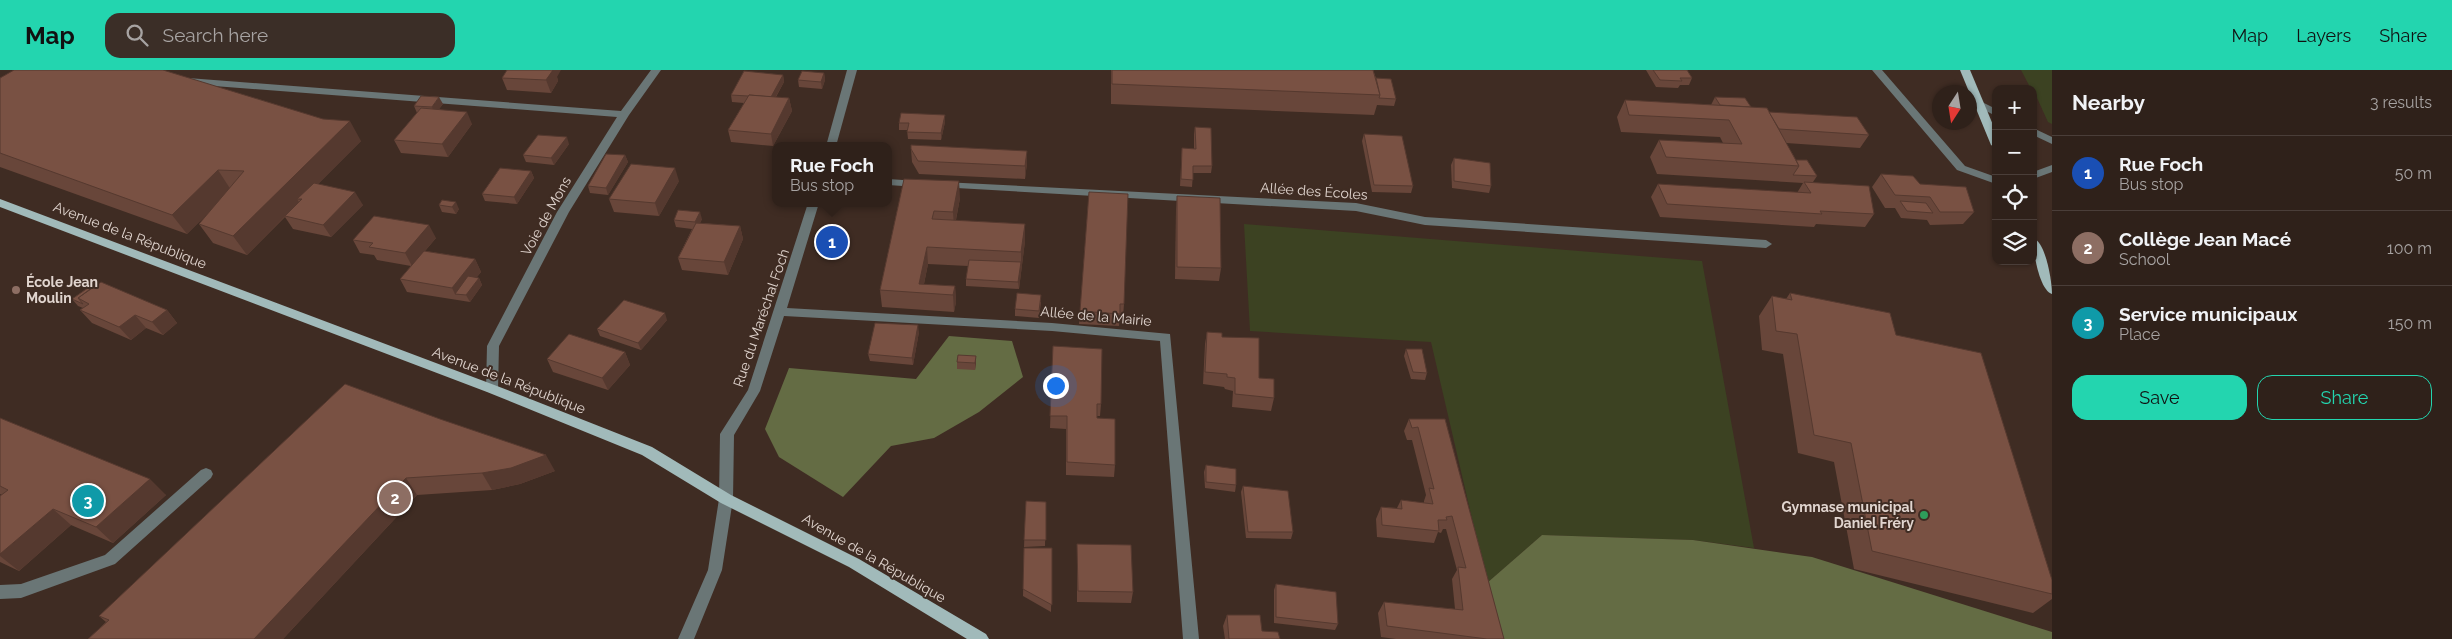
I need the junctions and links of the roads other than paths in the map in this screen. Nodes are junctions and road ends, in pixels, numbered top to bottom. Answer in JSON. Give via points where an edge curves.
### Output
{"nodes":[{"id":1,"x":656,"y":70,"type":"edge"},
{"id":2,"x":852,"y":70,"type":"edge"},
{"id":3,"x":1878,"y":70,"type":"edge"},
{"id":4,"x":1965,"y":70,"type":"edge"},
{"id":5,"x":180,"y":81,"type":"edge"},
{"id":6,"x":1978,"y":103,"type":"junction"},
{"id":7,"x":1992,"y":111,"type":"edge"},
{"id":8,"x":624,"y":114,"type":"junction"},
{"id":9,"x":2037,"y":133,"type":"edge"},
{"id":10,"x":1992,"y":136,"type":"edge"},
{"id":11,"x":2052,"y":141,"type":"edge"},
{"id":12,"x":832,"y":142,"type":"edge"},
{"id":13,"x":2052,"y":168,"type":"edge"},
{"id":14,"x":2035,"y":175,"type":"edge"},
{"id":15,"x":1992,"y":180,"type":"edge"},
{"id":16,"x":892,"y":182,"type":"edge"},
{"id":17,"x":0,"y":203,"type":"edge"},
{"id":18,"x":813,"y":207,"type":"edge"},
{"id":19,"x":1766,"y":244,"type":"dead end"},
{"id":20,"x":2037,"y":252,"type":"edge"},
{"id":21,"x":2052,"y":290,"type":"edge"},
{"id":22,"x":781,"y":312,"type":"junction"},
{"id":23,"x":492,"y":389,"type":"junction"},
{"id":24,"x":206,"y":474,"type":"dead end"},
{"id":25,"x":726,"y":499,"type":"junction"},
{"id":26,"x":0,"y":592,"type":"edge"},
{"id":27,"x":686,"y":639,"type":"edge"},
{"id":28,"x":981,"y":639,"type":"edge"},
{"id":29,"x":1191,"y":639,"type":"edge"}],
"edges":[{"from":1,"to":8,"type":"street","name":"Voie de Mons"},
{"from":2,"to":12,"type":"street"},
{"from":3,"to":15,"type":"street","via":[[1961,168]]},
{"from":4,"to":6,"type":"main road"},
{"from":5,"to":8,"type":"street"},
{"from":6,"to":7,"type":"street"},
{"from":6,"to":10,"type":"main road"},
{"from":8,"to":23,"type":"street","name":"Voie de Mons","via":[[563,212],[493,346]]},
{"from":9,"to":11,"type":"street"},
{"from":13,"to":14,"type":"street"},
{"from":16,"to":19,"type":"street","name":"Allée des Écoles","via":[[1356,208],[1424,221]]},
{"from":17,"to":23,"type":"main road","name":"Avenue de la République"},
{"from":18,"to":22,"type":"street","name":"Rue du Maréchal Foch"},
{"from":20,"to":21,"type":"main road"},
{"from":22,"to":25,"type":"street","name":"Rue du Maréchal Foch","via":[[754,391],[727,434]]},
{"from":22,"to":29,"type":"street","name":"Allée de la Mairie","via":[[1052,327],[1166,338]]},
{"from":23,"to":25,"type":"main road","name":"Avenue de la République","via":[[647,450]]},
{"from":24,"to":26,"type":"street","via":[[110,560],[21,591]]},
{"from":25,"to":27,"type":"street","name":"Rue du Maréchal Foch","via":[[715,570]]},
{"from":25,"to":28,"type":"main road","name":"Avenue de la République","via":[[830,550]]}]}
